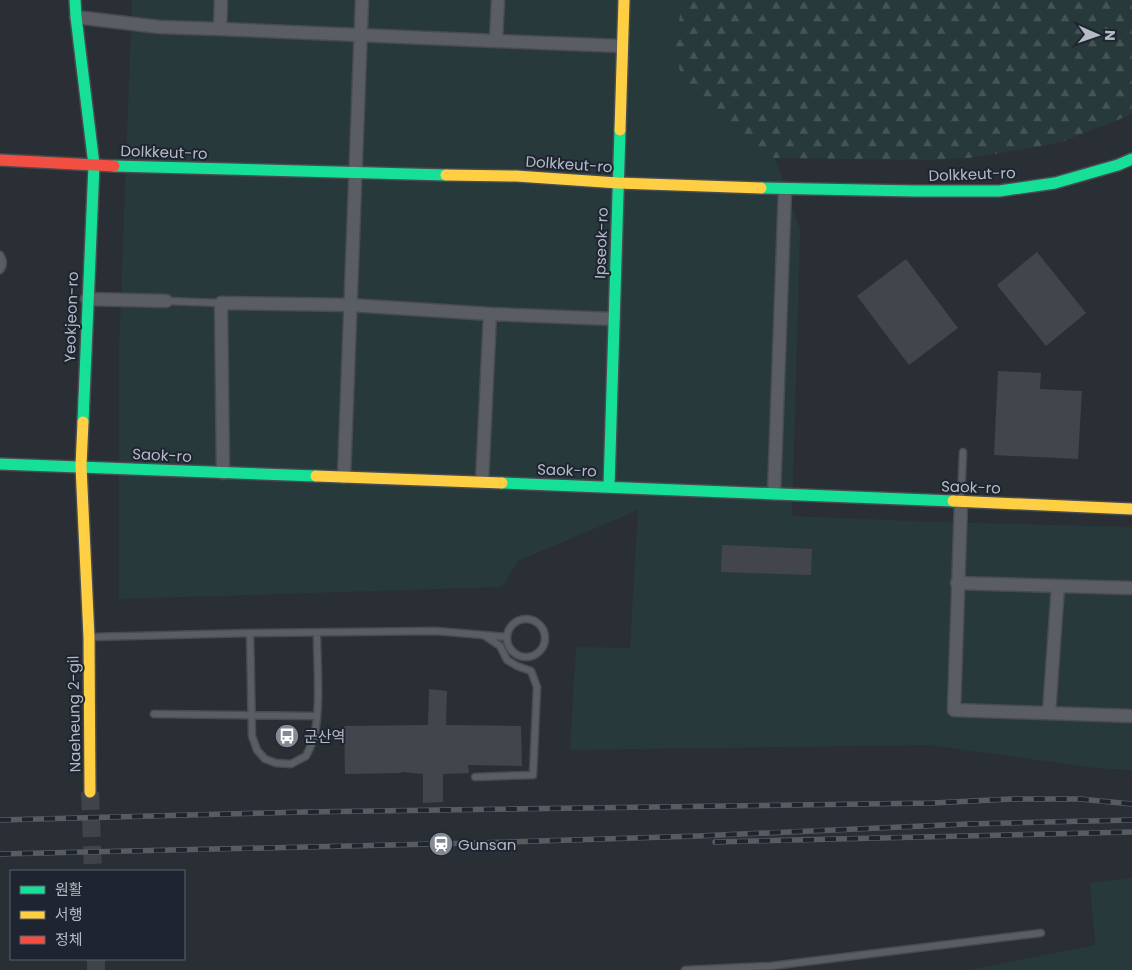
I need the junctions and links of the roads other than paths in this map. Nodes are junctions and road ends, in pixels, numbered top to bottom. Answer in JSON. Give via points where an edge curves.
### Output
{"nodes":[{"id":1,"x":76,"y":0,"type":"edge"},
{"id":2,"x":221,"y":0,"type":"edge"},
{"id":3,"x":362,"y":0,"type":"edge"},
{"id":4,"x":498,"y":0,"type":"edge"},
{"id":5,"x":624,"y":0,"type":"edge"},
{"id":6,"x":76,"y":17,"type":"junction"},
{"id":7,"x":220,"y":29,"type":"junction"},
{"id":8,"x":360,"y":35,"type":"junction"},
{"id":9,"x":496,"y":41,"type":"junction"},
{"id":10,"x":622,"y":46,"type":"junction"},
{"id":11,"x":1132,"y":159,"type":"edge"},
{"id":12,"x":0,"y":160,"type":"edge"},
{"id":13,"x":94,"y":165,"type":"junction"},
{"id":14,"x":354,"y":173,"type":"junction"},
{"id":15,"x":618,"y":183,"type":"junction"},
{"id":16,"x":785,"y":189,"type":"junction"},
{"id":17,"x":0,"y":256,"type":"edge"},
{"id":18,"x":0,"y":270,"type":"edge"},
{"id":19,"x":87,"y":299,"type":"junction"},
{"id":20,"x":166,"y":301,"type":"joint"},
{"id":21,"x":221,"y":303,"type":"junction"},
{"id":22,"x":350,"y":305,"type":"junction"},
{"id":23,"x":490,"y":314,"type":"junction"},
{"id":24,"x":614,"y":319,"type":"junction"},
{"id":25,"x":963,"y":452,"type":"dead end"},
{"id":26,"x":0,"y":464,"type":"edge"},
{"id":27,"x":81,"y":466,"type":"junction"},
{"id":28,"x":224,"y":473,"type":"junction"},
{"id":29,"x":344,"y":477,"type":"junction"},
{"id":30,"x":482,"y":482,"type":"junction"},
{"id":31,"x":609,"y":487,"type":"junction"},
{"id":32,"x":774,"y":494,"type":"junction"},
{"id":33,"x":961,"y":502,"type":"junction"},
{"id":34,"x":1132,"y":509,"type":"edge"},
{"id":35,"x":958,"y":583,"type":"junction"},
{"id":36,"x":1058,"y":586,"type":"junction"},
{"id":37,"x":1132,"y":588,"type":"edge"},
{"id":38,"x":250,"y":633,"type":"junction"},
{"id":39,"x":317,"y":633,"type":"junction"},
{"id":40,"x":484,"y":635,"type":"junction"},
{"id":41,"x":88,"y":637,"type":"junction"},
{"id":42,"x":507,"y":637,"type":"junction"},
{"id":43,"x":1049,"y":713,"type":"junction"},
{"id":44,"x":154,"y":714,"type":"dead end"},
{"id":45,"x":252,"y":716,"type":"junction"},
{"id":46,"x":316,"y":716,"type":"junction"},
{"id":47,"x":1132,"y":716,"type":"edge"},
{"id":48,"x":475,"y":777,"type":"dead end"},
{"id":49,"x":90,"y":792,"type":"tunnel mouth"},
{"id":50,"x":1041,"y":933,"type":"dead end"},
{"id":51,"x":685,"y":970,"type":"edge"}],
"edges":[{"from":1,"to":6,"type":"street","name":"Yeokjeon-ro"},
{"from":2,"to":7,"type":"street"},
{"from":3,"to":8,"type":"street"},
{"from":4,"to":9,"type":"street"},
{"from":5,"to":10,"type":"street","name":"Ipseok-ro"},
{"from":6,"to":7,"type":"street","via":[[159,27]]},
{"from":6,"to":13,"type":"street","name":"Yeokjeon-ro"},
{"from":7,"to":8,"type":"street"},
{"from":8,"to":9,"type":"street"},
{"from":8,"to":14,"type":"street"},
{"from":9,"to":10,"type":"street"},
{"from":10,"to":15,"type":"street","name":"Ipseok-ro"},
{"from":11,"to":16,"type":"street","name":"Dolkkeut-ro","via":[[1055,183],[1000,190]]},
{"from":12,"to":13,"type":"street","name":"Dolkkeut-ro"},
{"from":13,"to":14,"type":"street","name":"Dolkkeut-ro"},
{"from":13,"to":19,"type":"street","name":"Yeokjeon-ro"},
{"from":14,"to":15,"type":"street","name":"Dolkkeut-ro","via":[[516,176]]},
{"from":14,"to":22,"type":"street"},
{"from":15,"to":16,"type":"street","name":"Dolkkeut-ro"},
{"from":15,"to":24,"type":"street","name":"Ipseok-ro"},
{"from":16,"to":32,"type":"street"},
{"from":17,"to":18,"type":"lane","via":[[4,262]]},
{"from":19,"to":20,"type":"street"},
{"from":19,"to":27,"type":"street","name":"Yeokjeon-ro"},
{"from":20,"to":21,"type":"lane"},
{"from":21,"to":22,"type":"street"},
{"from":21,"to":28,"type":"street"},
{"from":22,"to":23,"type":"street"},
{"from":22,"to":29,"type":"street"},
{"from":23,"to":24,"type":"street"},
{"from":23,"to":30,"type":"street"},
{"from":24,"to":31,"type":"street","name":"Ipseok-ro"},
{"from":25,"to":33,"type":"lane"},
{"from":26,"to":27,"type":"street","name":"Saok-ro"},
{"from":27,"to":28,"type":"street","name":"Saok-ro"},
{"from":27,"to":41,"type":"street","name":"Yeokjeon-ro"},
{"from":28,"to":29,"type":"street","name":"Saok-ro"},
{"from":29,"to":30,"type":"street","name":"Saok-ro"},
{"from":30,"to":31,"type":"street","name":"Saok-ro"},
{"from":31,"to":32,"type":"street","name":"Saok-ro"},
{"from":32,"to":33,"type":"street","name":"Saok-ro"},
{"from":33,"to":34,"type":"street","name":"Saok-ro"},
{"from":33,"to":35,"type":"street"},
{"from":35,"to":36,"type":"street"},
{"from":35,"to":43,"type":"street","via":[[954,710]]},
{"from":36,"to":37,"type":"street"},
{"from":36,"to":43,"type":"street"},
{"from":38,"to":39,"type":"lane"},
{"from":38,"to":41,"type":"lane"},
{"from":38,"to":45,"type":"lane"},
{"from":39,"to":40,"type":"lane"},
{"from":39,"to":46,"type":"lane"},
{"from":40,"to":42,"type":"lane"},
{"from":40,"to":48,"type":"lane","via":[[500,646],[507,660],[531,671],[537,687],[533,775]]},
{"from":41,"to":49,"type":"street","name":"Naeheung 2-gil"},
{"from":42,"to":42,"type":"lane","via":[[514,623],[531,619],[541,626],[545,638],[537,654],[525,657],[513,652]]},
{"from":43,"to":47,"type":"street"},
{"from":44,"to":45,"type":"lane"},
{"from":45,"to":46,"type":"lane"},
{"from":45,"to":46,"type":"lane","via":[[252,736],[257,750],[265,759],[291,764],[306,756],[313,739]]},
{"from":50,"to":51,"type":"lane","via":[[771,966]]}]}
